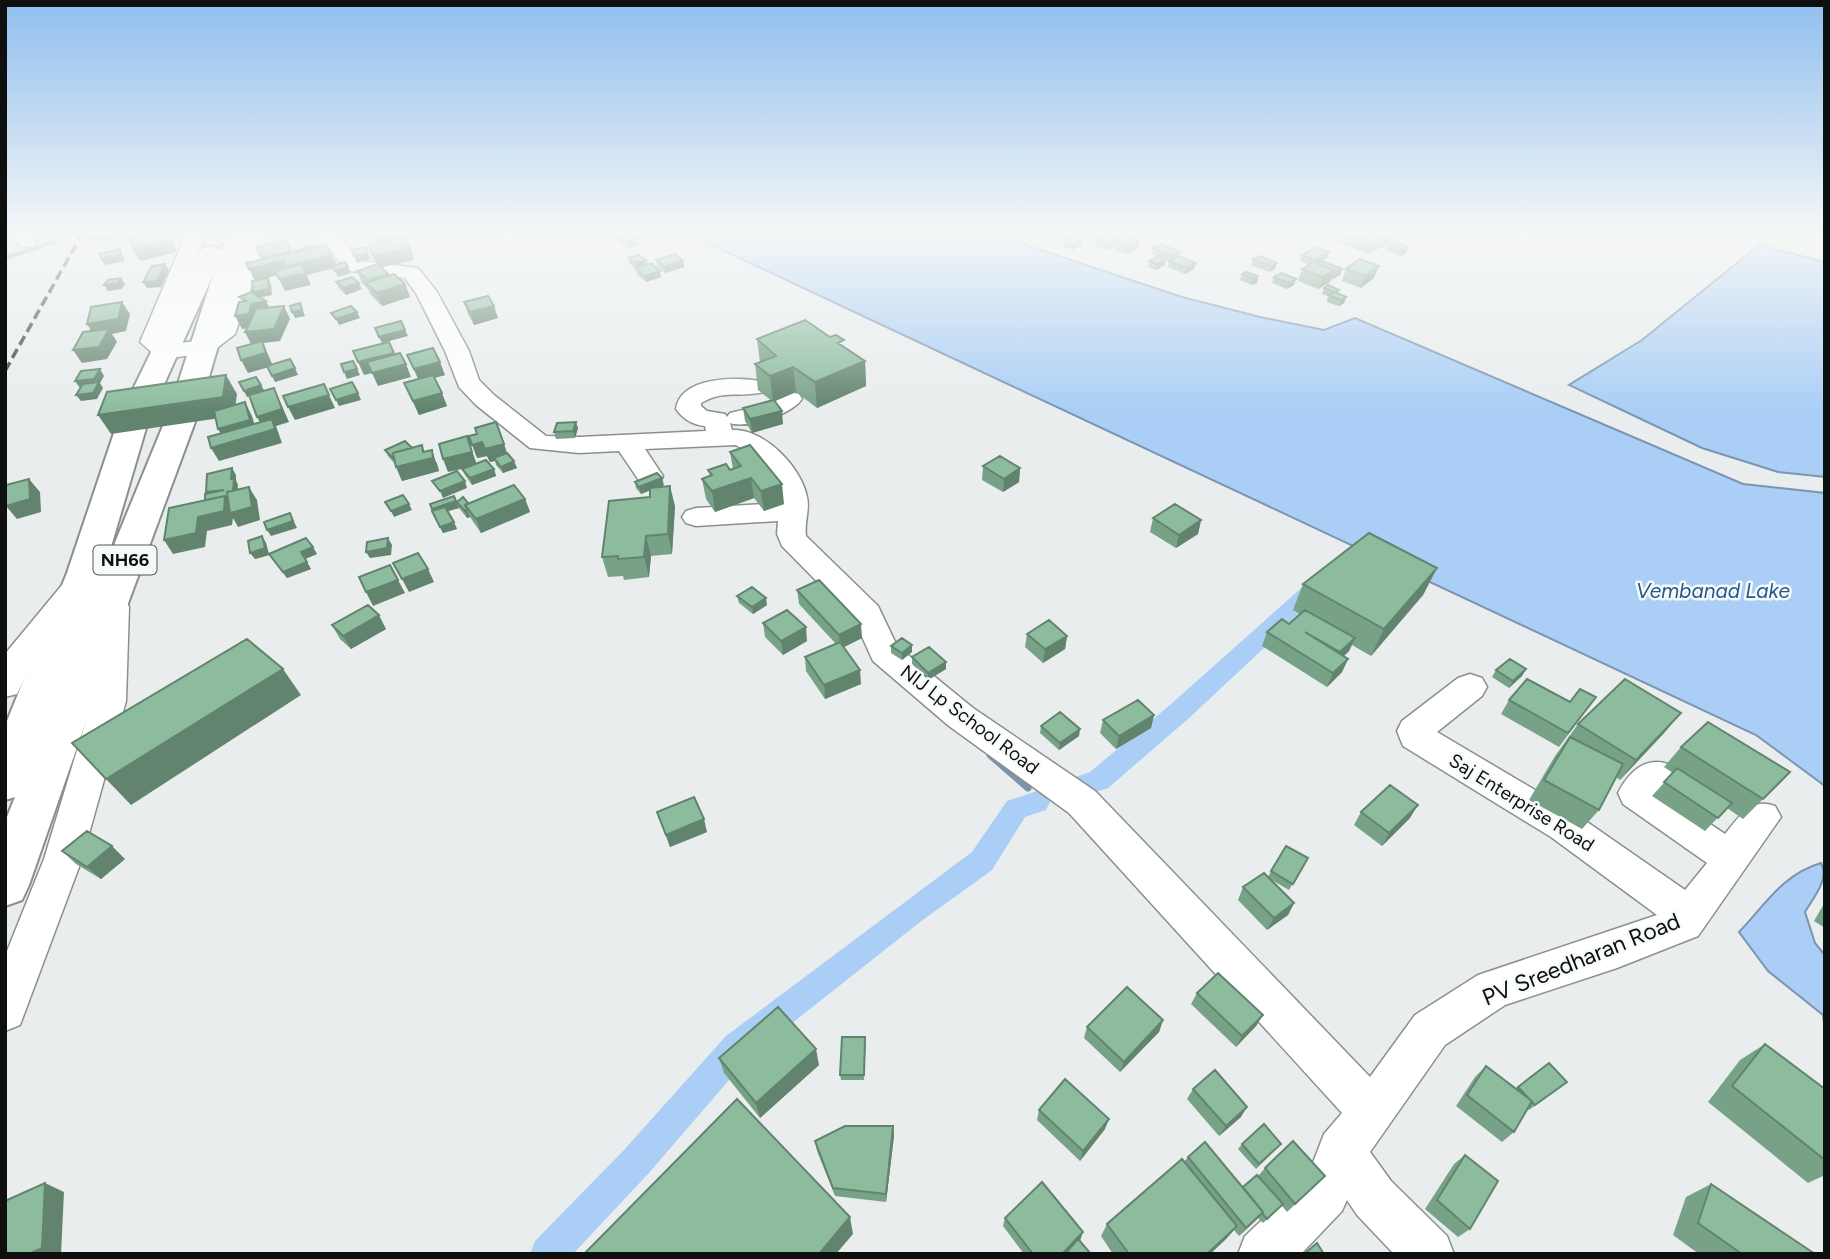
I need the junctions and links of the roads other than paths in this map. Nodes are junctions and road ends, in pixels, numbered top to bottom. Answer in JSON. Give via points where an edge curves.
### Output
{"nodes":[{"id":1,"x":172,"y":293,"type":"edge"},
{"id":2,"x":193,"y":293,"type":"edge"},
{"id":3,"x":221,"y":293,"type":"edge"},
{"id":4,"x":240,"y":293,"type":"edge"},
{"id":5,"x":425,"y":293,"type":"edge"},
{"id":6,"x":204,"y":347,"type":"junction"},
{"id":7,"x":166,"y":352,"type":"junction"},
{"id":8,"x":755,"y":387,"type":"edge"},
{"id":9,"x":790,"y":399,"type":"dead end"},
{"id":10,"x":719,"y":429,"type":"junction"},
{"id":11,"x":626,"y":443,"type":"junction"},
{"id":12,"x":650,"y":476,"type":"edge"},
{"id":13,"x":793,"y":511,"type":"junction"},
{"id":14,"x":696,"y":517,"type":"dead end"},
{"id":15,"x":100,"y":580,"type":"junction"},
{"id":16,"x":5,"y":685,"type":"edge"},
{"id":17,"x":1470,"y":687,"type":"dead end"},
{"id":18,"x":5,"y":782,"type":"edge"},
{"id":19,"x":1640,"y":785,"type":"dead end"},
{"id":20,"x":1762,"y":817,"type":"edge"},
{"id":21,"x":1730,"y":857,"type":"junction"},
{"id":22,"x":5,"y":885,"type":"edge"},
{"id":23,"x":1690,"y":916,"type":"junction"},
{"id":24,"x":5,"y":1010,"type":"edge"},
{"id":25,"x":1355,"y":1135,"type":"junction"},
{"id":26,"x":1263,"y":1254,"type":"edge"},
{"id":27,"x":1429,"y":1254,"type":"edge"}],
"edges":[{"from":1,"to":7,"type":"street","via":[[151,342]]},
{"from":2,"to":7,"type":"highway","number":"NH66"},
{"from":3,"to":6,"type":"highway","number":"NH66"},
{"from":4,"to":6,"type":"street","via":[[227,329]]},
{"from":5,"to":11,"type":"street","name":"NIJ Lp School Road","via":[[457,351],[468,382],[539,443]]},
{"from":6,"to":7,"type":"street"},
{"from":6,"to":15,"type":"highway","number":"NH66","via":[[184,411]]},
{"from":7,"to":15,"type":"highway","number":"NH66","via":[[134,418]]},
{"from":8,"to":10,"type":"street","via":[[738,384],[689,400],[688,409]]},
{"from":9,"to":10,"type":"street"},
{"from":10,"to":11,"type":"street","name":"NIJ Lp School Road"},
{"from":10,"to":13,"type":"street","name":"NIJ Lp School Road","via":[[760,447],[792,491]]},
{"from":11,"to":12,"type":"street"},
{"from":13,"to":14,"type":"street"},
{"from":13,"to":25,"type":"street","name":"NIJ Lp School Road","via":[[792,539],[867,614],[884,653],[961,718],[1082,802],[1361,1100]]},
{"from":15,"to":16,"type":"street","via":[[72,593],[16,663]]},
{"from":15,"to":18,"type":"highway","number":"NH66"},
{"from":15,"to":22,"type":"highway","number":"NH66"},
{"from":15,"to":24,"type":"street","via":[[110,701],[63,859]]},
{"from":17,"to":23,"type":"street","name":"Saj Enterprise Road","via":[[1414,731],[1415,736],[1564,826]]},
{"from":19,"to":21,"type":"street"},
{"from":20,"to":21,"type":"street","name":"PV Sreedharan Road"},
{"from":21,"to":23,"type":"street","name":"PV Sreedharan Road"},
{"from":23,"to":25,"type":"street","name":"PV Sreedharan Road","via":[[1684,923],[1617,949],[1493,989],[1430,1030]]},
{"from":25,"to":26,"type":"street","name":"PV Sreedharan Road","via":[[1325,1194]]},
{"from":25,"to":27,"type":"street","name":"NIJ Lp School Road","via":[[1374,1198]]}]}
